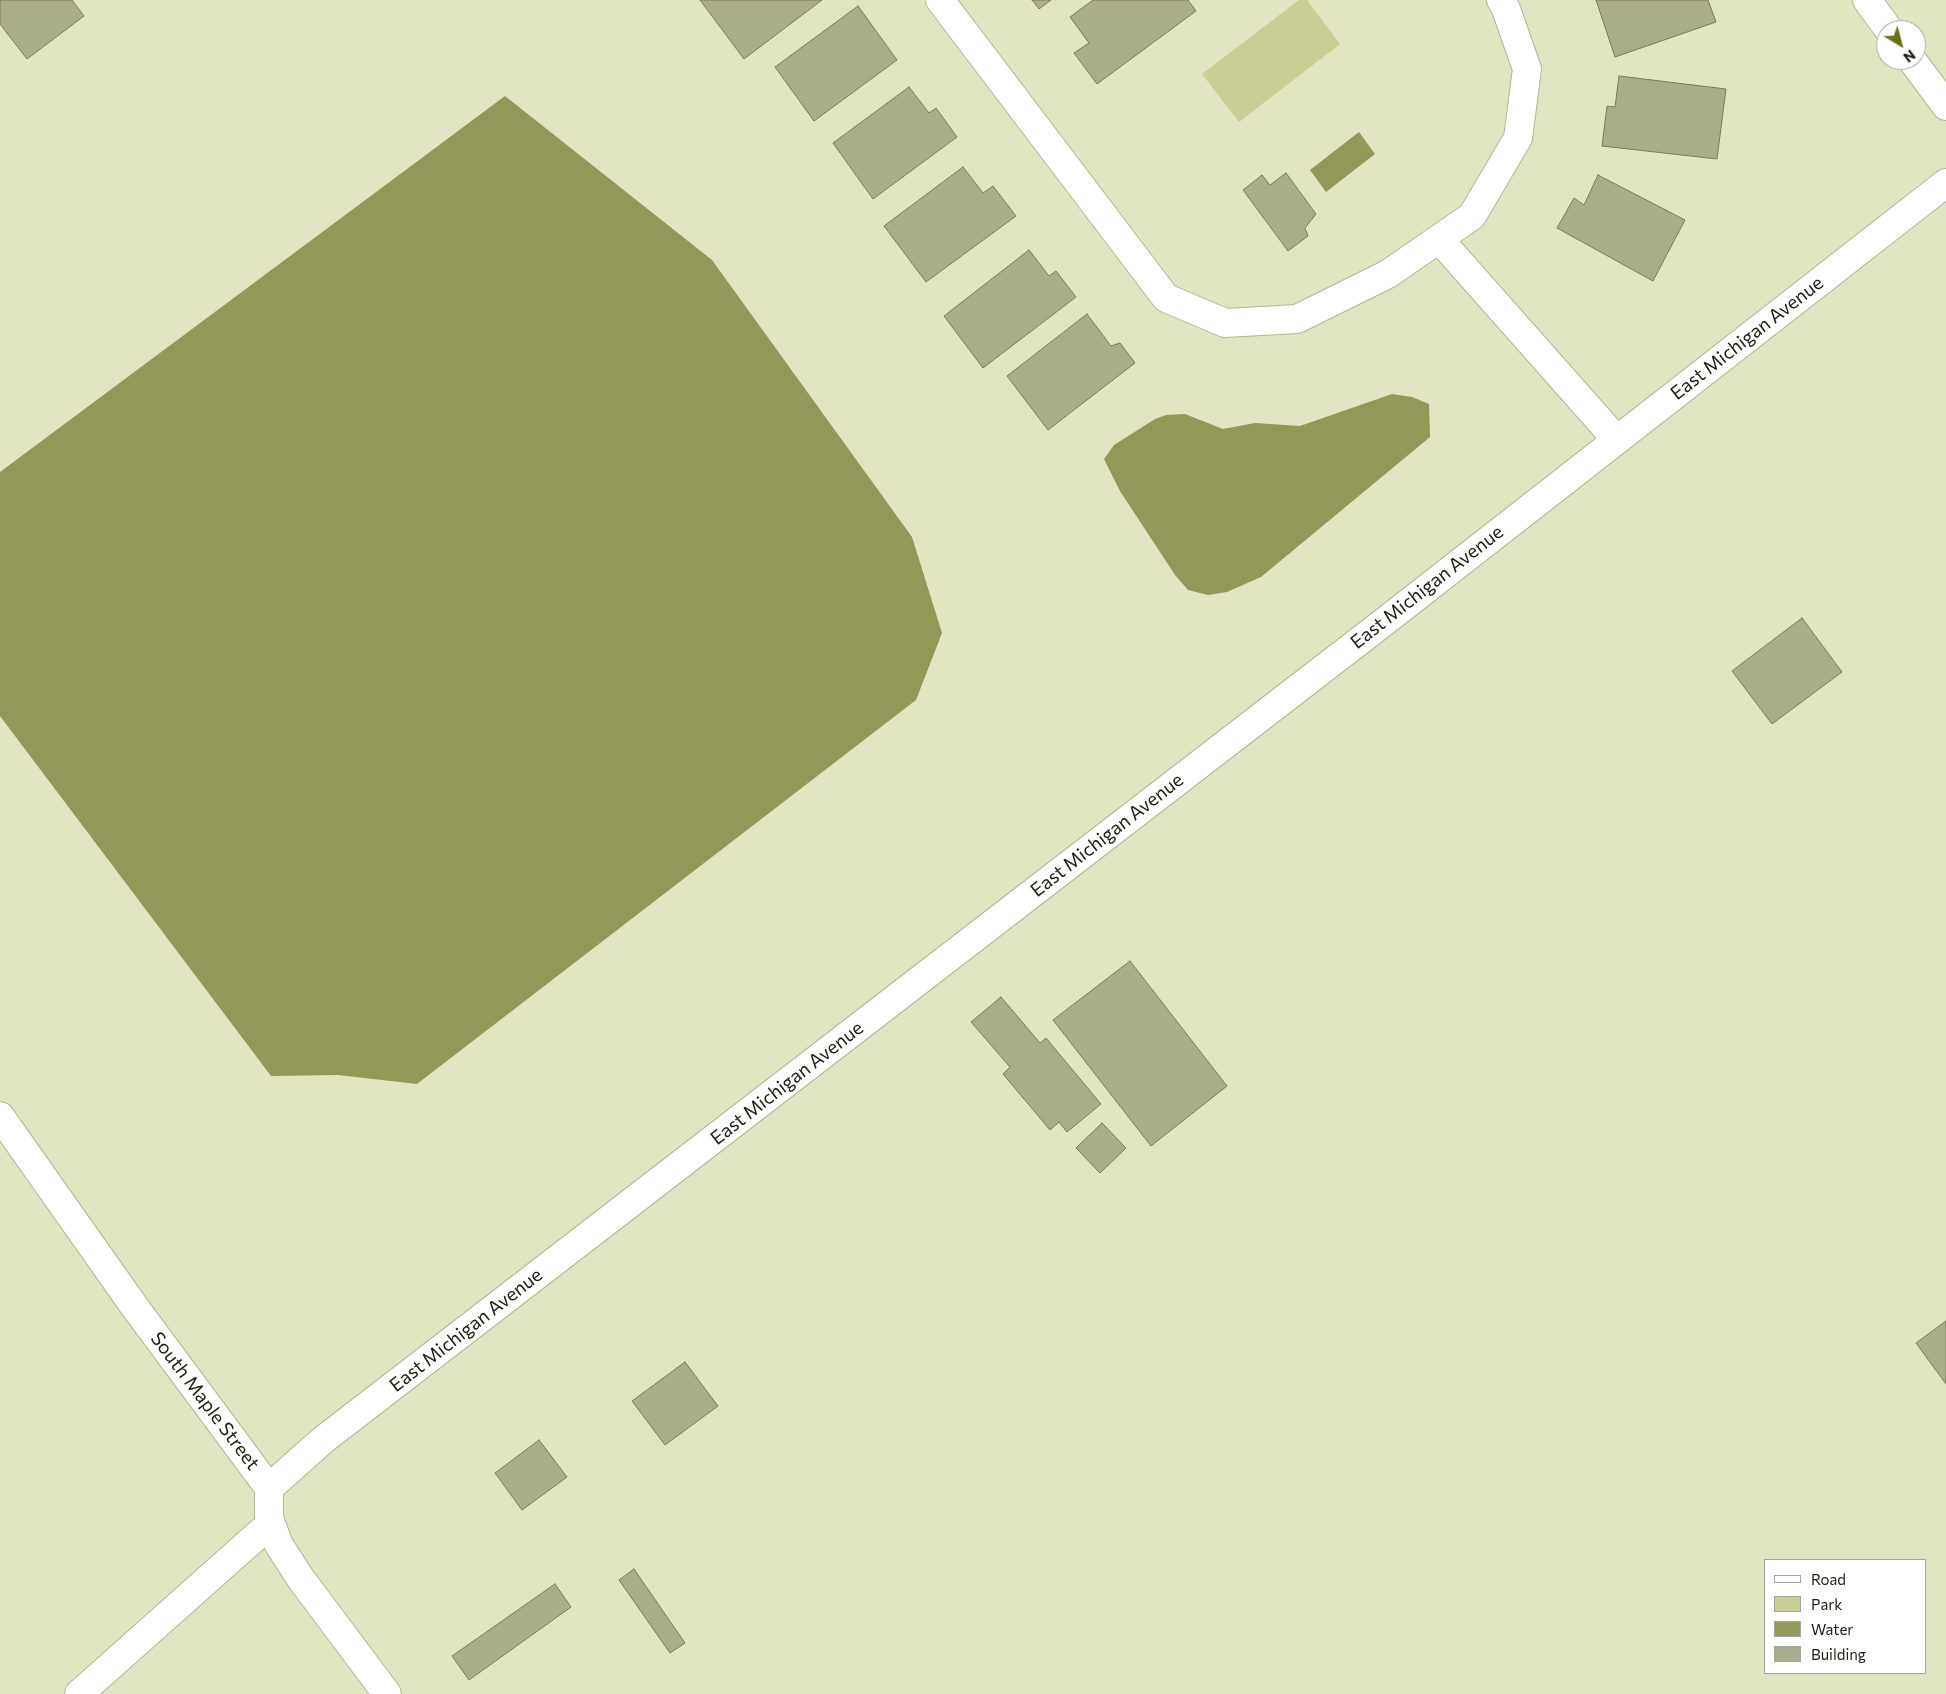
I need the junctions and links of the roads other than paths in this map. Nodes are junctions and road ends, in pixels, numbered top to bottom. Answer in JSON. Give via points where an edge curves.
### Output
{"nodes":[{"id":1,"x":940,"y":0,"type":"edge"},
{"id":2,"x":1501,"y":0,"type":"edge"},
{"id":3,"x":1866,"y":0,"type":"edge"},
{"id":4,"x":1881,"y":20,"type":"edge"},
{"id":5,"x":1919,"y":70,"type":"edge"},
{"id":6,"x":1946,"y":106,"type":"edge"},
{"id":7,"x":1946,"y":183,"type":"edge"},
{"id":8,"x":1439,"y":240,"type":"junction"},
{"id":9,"x":1616,"y":439,"type":"junction"},
{"id":10,"x":5,"y":1133,"type":"edge"},
{"id":11,"x":269,"y":1488,"type":"junction"},
{"id":12,"x":270,"y":1524,"type":"junction"},
{"id":13,"x":79,"y":1694,"type":"edge"},
{"id":14,"x":387,"y":1694,"type":"edge"}],
"edges":[{"from":1,"to":8,"type":"street","via":[[1166,298],[1225,323],[1297,319],[1388,274]]},
{"from":2,"to":8,"type":"street","via":[[1526,69],[1518,138],[1472,216]]},
{"from":3,"to":4,"type":"street"},
{"from":5,"to":6,"type":"street"},
{"from":7,"to":9,"type":"street","name":"East Michigan Avenue"},
{"from":8,"to":9,"type":"street"},
{"from":9,"to":11,"type":"street","name":"East Michigan Avenue","via":[[323,1440]]},
{"from":10,"to":11,"type":"street","name":"South Maple Street"},
{"from":11,"to":12,"type":"street","name":"South Maple Street"},
{"from":12,"to":13,"type":"street"},
{"from":12,"to":14,"type":"street","name":"South Maple Street","via":[[301,1579]]}]}
